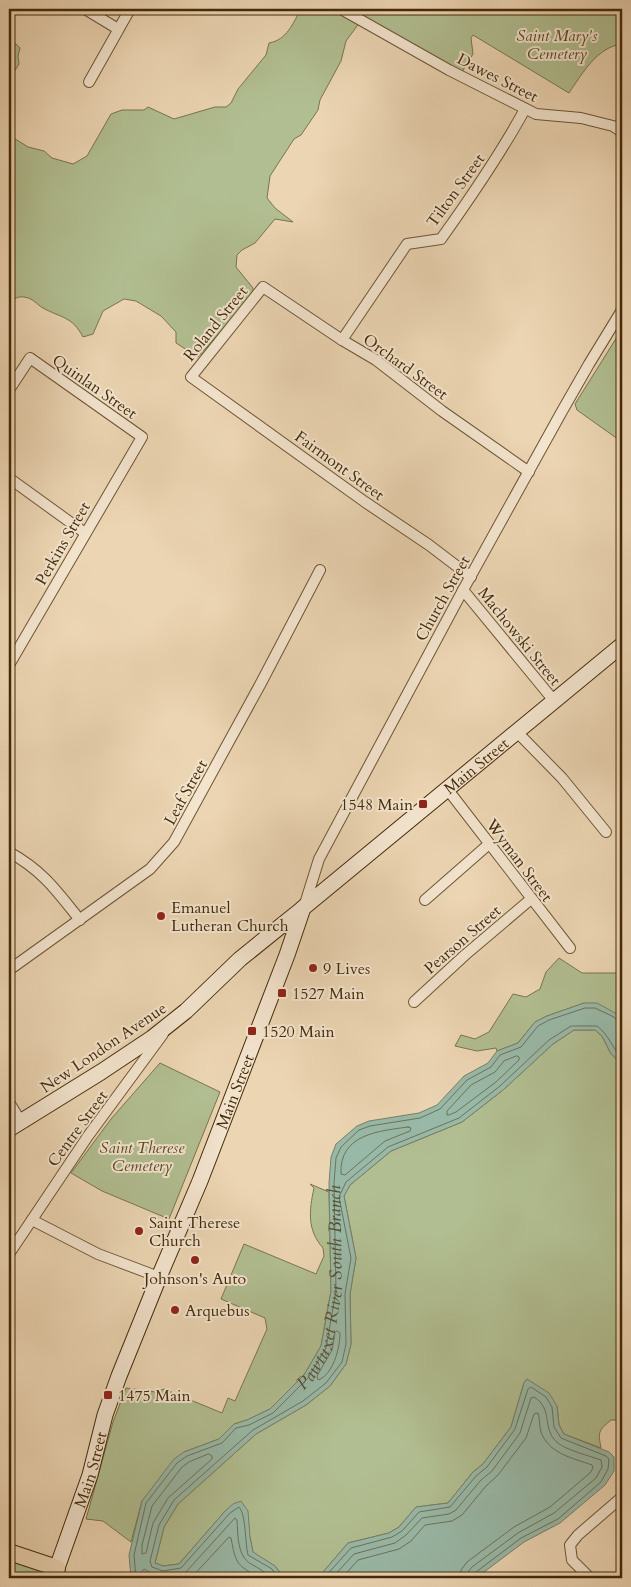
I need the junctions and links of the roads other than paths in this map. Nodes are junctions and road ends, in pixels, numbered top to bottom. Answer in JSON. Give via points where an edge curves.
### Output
{"nodes":[{"id":1,"x":85,"y":9,"type":"edge"},
{"id":2,"x":130,"y":9,"type":"edge"},
{"id":3,"x":341,"y":9,"type":"edge"},
{"id":4,"x":118,"y":29,"type":"junction"},
{"id":5,"x":89,"y":82,"type":"dead end"},
{"id":6,"x":525,"y":109,"type":"junction"},
{"id":7,"x":622,"y":132,"type":"edge"},
{"id":8,"x":263,"y":288,"type":"joint"},
{"id":9,"x":622,"y":310,"type":"edge"},
{"id":10,"x":342,"y":340,"type":"junction"},
{"id":11,"x":191,"y":376,"type":"joint"},
{"id":12,"x":9,"y":390,"type":"edge"},
{"id":13,"x":142,"y":437,"type":"joint"},
{"id":14,"x":529,"y":472,"type":"junction"},
{"id":15,"x":9,"y":478,"type":"edge"},
{"id":16,"x":84,"y":533,"type":"junction"},
{"id":17,"x":320,"y":570,"type":"dead end"},
{"id":18,"x":471,"y":577,"type":"junction"},
{"id":19,"x":463,"y":590,"type":"junction"},
{"id":20,"x":622,"y":645,"type":"edge"},
{"id":21,"x":9,"y":665,"type":"edge"},
{"id":22,"x":554,"y":702,"type":"junction"},
{"id":23,"x":517,"y":732,"type":"junction"},
{"id":24,"x":448,"y":790,"type":"junction"},
{"id":25,"x":606,"y":832,"type":"dead end"},
{"id":26,"x":489,"y":844,"type":"junction"},
{"id":27,"x":9,"y":852,"type":"edge"},
{"id":28,"x":531,"y":899,"type":"junction"},
{"id":29,"x":425,"y":900,"type":"dead end"},
{"id":30,"x":303,"y":908,"type":"junction"},
{"id":31,"x":80,"y":920,"type":"junction"},
{"id":32,"x":570,"y":948,"type":"dead end"},
{"id":33,"x":9,"y":970,"type":"edge"},
{"id":34,"x":414,"y":1002,"type":"dead end"},
{"id":35,"x":173,"y":1022,"type":"junction"},
{"id":36,"x":9,"y":1102,"type":"edge"},
{"id":37,"x":15,"y":1126,"type":"edge"},
{"id":38,"x":32,"y":1220,"type":"junction"},
{"id":39,"x":9,"y":1254,"type":"edge"},
{"id":40,"x":159,"y":1276,"type":"junction"},
{"id":41,"x":622,"y":1497,"type":"edge"},
{"id":42,"x":9,"y":1552,"type":"edge"},
{"id":43,"x":55,"y":1573,"type":"edge"},
{"id":44,"x":590,"y":1578,"type":"edge"}],
"edges":[{"from":1,"to":4,"type":"street"},
{"from":2,"to":4,"type":"street"},
{"from":3,"to":6,"type":"street","name":"Dawes Street"},
{"from":4,"to":5,"type":"street"},
{"from":6,"to":7,"type":"street","name":"Dawes Street","via":[[536,114],[581,118],[613,126]]},
{"from":6,"to":10,"type":"street","name":"Tilton Street","via":[[480,186],[441,239],[407,244]]},
{"from":8,"to":10,"type":"street","name":"Orchard Street"},
{"from":8,"to":11,"type":"street","name":"Roland Street"},
{"from":9,"to":14,"type":"street","name":"Church Street","via":[[588,364]]},
{"from":10,"to":14,"type":"street","name":"Orchard Street","via":[[376,360]]},
{"from":11,"to":18,"type":"street","name":"Fairmont Street"},
{"from":12,"to":13,"type":"street","name":"Quinlan Street","via":[[30,358]]},
{"from":13,"to":16,"type":"street","name":"Perkins Street"},
{"from":14,"to":18,"type":"street","name":"Church Street"},
{"from":15,"to":16,"type":"street"},
{"from":16,"to":21,"type":"street","name":"Perkins Street"},
{"from":17,"to":31,"type":"street","name":"Leaf Street","via":[[174,842],[150,869]]},
{"from":18,"to":19,"type":"street","name":"Church Street"},
{"from":19,"to":22,"type":"street","name":"Machowski Street"},
{"from":19,"to":30,"type":"street","name":"Church Street","via":[[318,859]]},
{"from":20,"to":22,"type":"main road","name":"Main Street"},
{"from":22,"to":23,"type":"main road","name":"Main Street"},
{"from":23,"to":24,"type":"main road","name":"Main Street"},
{"from":23,"to":25,"type":"street","via":[[562,778]]},
{"from":24,"to":26,"type":"street","name":"Wyman Street"},
{"from":24,"to":30,"type":"main road","name":"Main Street"},
{"from":26,"to":28,"type":"street","name":"Wyman Street"},
{"from":26,"to":29,"type":"street"},
{"from":27,"to":31,"type":"street","via":[[46,878]]},
{"from":28,"to":32,"type":"street","name":"Wyman Street"},
{"from":28,"to":34,"type":"street","name":"Pearson Street"},
{"from":30,"to":35,"type":"main road","name":"New London Avenue","via":[[240,959]]},
{"from":30,"to":40,"type":"main road","name":"Main Street","via":[[209,1158]]},
{"from":31,"to":33,"type":"street","name":"Leaf Street"},
{"from":35,"to":37,"type":"main road","name":"New London Avenue"},
{"from":35,"to":38,"type":"street","name":"Centre Street","via":[[88,1136]]},
{"from":36,"to":37,"type":"street"},
{"from":38,"to":39,"type":"street","name":"Centre Street"},
{"from":38,"to":40,"type":"street","via":[[98,1254]]},
{"from":40,"to":43,"type":"main road","name":"Main Street","via":[[105,1415],[90,1475]]},
{"from":41,"to":44,"type":"street","via":[[570,1545],[572,1560]]},
{"from":42,"to":43,"type":"main road"}]}
